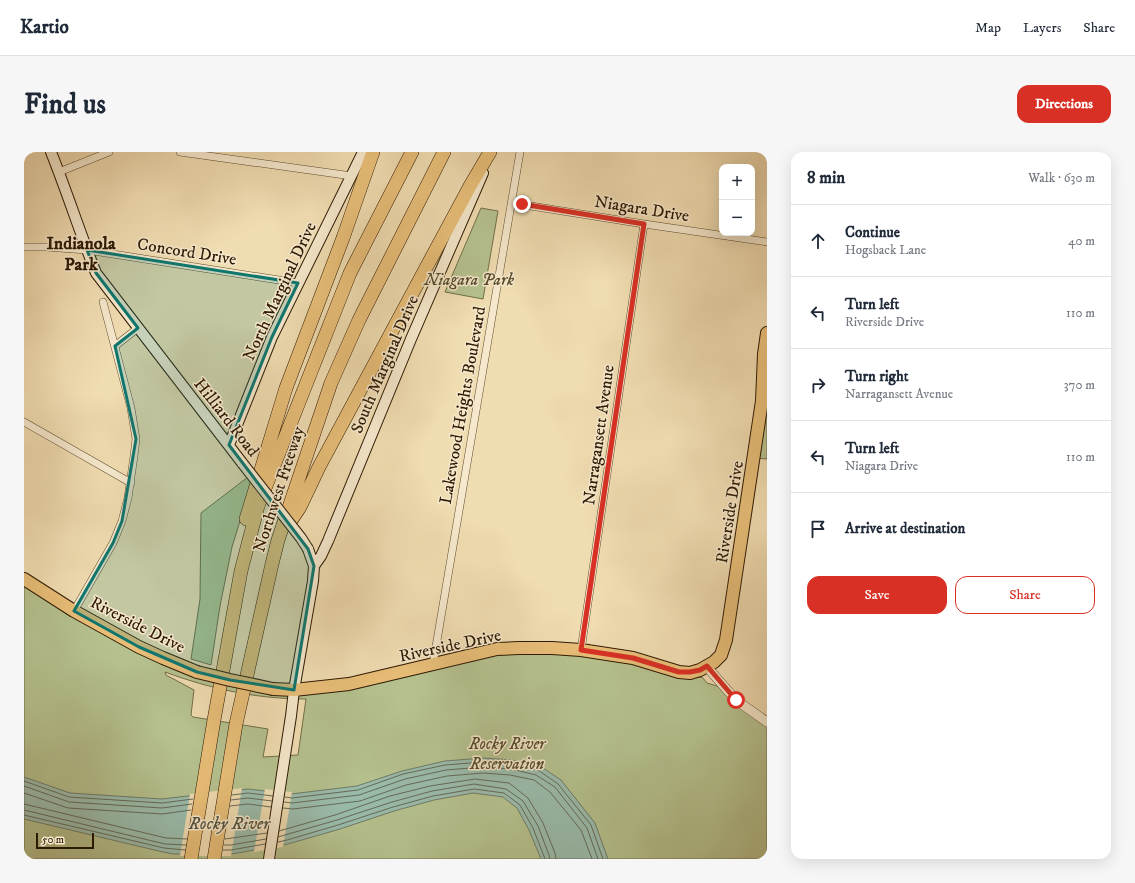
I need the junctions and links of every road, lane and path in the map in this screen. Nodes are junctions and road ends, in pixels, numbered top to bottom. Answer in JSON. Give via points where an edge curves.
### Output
{"nodes":[{"id":1,"x":51,"y":152,"type":"edge"},
{"id":2,"x":109,"y":152,"type":"edge"},
{"id":3,"x":180,"y":152,"type":"edge"},
{"id":4,"x":363,"y":152,"type":"edge"},
{"id":5,"x":373,"y":152,"type":"edge"},
{"id":6,"x":412,"y":152,"type":"edge"},
{"id":7,"x":444,"y":152,"type":"edge"},
{"id":8,"x":491,"y":152,"type":"edge"},
{"id":9,"x":520,"y":152,"type":"edge"},
{"id":10,"x":59,"y":172,"type":"junction"},
{"id":11,"x":352,"y":176,"type":"junction"},
{"id":12,"x":512,"y":203,"type":"junction"},
{"id":13,"x":644,"y":224,"type":"junction"},
{"id":14,"x":767,"y":242,"type":"edge"},
{"id":15,"x":24,"y":247,"type":"edge"},
{"id":16,"x":86,"y":250,"type":"junction"},
{"id":17,"x":298,"y":283,"type":"junction"},
{"id":18,"x":103,"y":302,"type":"dead end"},
{"id":19,"x":138,"y":328,"type":"junction"},
{"id":20,"x":767,"y":334,"type":"edge"},
{"id":21,"x":115,"y":346,"type":"junction"},
{"id":22,"x":24,"y":422,"type":"edge"},
{"id":23,"x":229,"y":445,"type":"junction"},
{"id":24,"x":131,"y":483,"type":"junction"},
{"id":25,"x":278,"y":540,"type":"junction"},
{"id":26,"x":314,"y":566,"type":"junction"},
{"id":27,"x":24,"y":579,"type":"edge"},
{"id":28,"x":74,"y":611,"type":"junction"},
{"id":29,"x":581,"y":650,"type":"junction"},
{"id":30,"x":433,"y":664,"type":"junction"},
{"id":31,"x":707,"y":666,"type":"junction"},
{"id":32,"x":294,"y":690,"type":"junction"},
{"id":33,"x":218,"y":701,"type":"junction"},
{"id":34,"x":767,"y":722,"type":"edge"},
{"id":35,"x":191,"y":859,"type":"edge"},
{"id":36,"x":214,"y":859,"type":"edge"},
{"id":37,"x":269,"y":859,"type":"edge"}],
"edges":[{"from":1,"to":10,"type":"main road","name":"Hilliard Road"},
{"from":2,"to":10,"type":"street"},
{"from":3,"to":11,"type":"street"},
{"from":4,"to":11,"type":"main road","name":"North Marginal Drive"},
{"from":5,"to":33,"type":"highway","via":[[286,388],[250,504],[235,562]]},
{"from":6,"to":33,"type":"highway","name":"Northwest Freeway","via":[[350,273],[258,506],[241,571]]},
{"from":7,"to":25,"type":"highway","name":"Northwest Freeway","via":[[359,320],[334,376]]},
{"from":8,"to":25,"type":"highway","via":[[466,193],[300,507]]},
{"from":8,"to":26,"type":"main road","name":"South Marginal Drive","via":[[328,542]]},
{"from":9,"to":12,"type":"street","name":"Lakewood Heights Boulevard"},
{"from":10,"to":16,"type":"main road","name":"Hilliard Road"},
{"from":11,"to":17,"type":"main road","name":"North Marginal Drive"},
{"from":12,"to":13,"type":"street","name":"Niagara Drive"},
{"from":12,"to":30,"type":"street","name":"Lakewood Heights Boulevard"},
{"from":13,"to":14,"type":"street","name":"Niagara Drive"},
{"from":13,"to":29,"type":"street","name":"Narragansett Avenue"},
{"from":15,"to":16,"type":"street","name":"Concord Drive"},
{"from":16,"to":17,"type":"street","name":"Concord Drive"},
{"from":16,"to":19,"type":"main road","name":"Hilliard Road","via":[[96,273]]},
{"from":17,"to":23,"type":"main road","name":"North Marginal Drive","via":[[272,337]]},
{"from":18,"to":21,"type":"street"},
{"from":19,"to":21,"type":"street"},
{"from":19,"to":23,"type":"main road","name":"Hilliard Road"},
{"from":20,"to":31,"type":"main road","name":"Riverside Drive","via":[[762,401],[726,640],[721,655]]},
{"from":21,"to":24,"type":"street","via":[[136,439]]},
{"from":22,"to":24,"type":"street"},
{"from":23,"to":26,"type":"main road","name":"Hilliard Road","bridge":true,"via":[[301,538]]},
{"from":24,"to":28,"type":"street","via":[[122,521],[113,543]]},
{"from":25,"to":36,"type":"highway","name":"Northwest Freeway","via":[[236,724]]},
{"from":26,"to":32,"type":"main road","name":"Hilliard Road"},
{"from":27,"to":28,"type":"main road","name":"Riverside Drive"},
{"from":28,"to":32,"type":"main road","name":"Riverside Drive","bridge":true,"via":[[139,647],[197,672],[273,689]]},
{"from":29,"to":30,"type":"main road","name":"Riverside Drive","via":[[497,649]]},
{"from":29,"to":31,"type":"main road","name":"Riverside Drive","via":[[633,658],[679,672],[700,670]]},
{"from":30,"to":32,"type":"main road","name":"Riverside Drive","via":[[349,684]]},
{"from":31,"to":34,"type":"street","via":[[736,700]]},
{"from":32,"to":37,"type":"main road","name":"Hilliard Road"},
{"from":33,"to":35,"type":"highway","name":"Northwest Freeway"}]}
